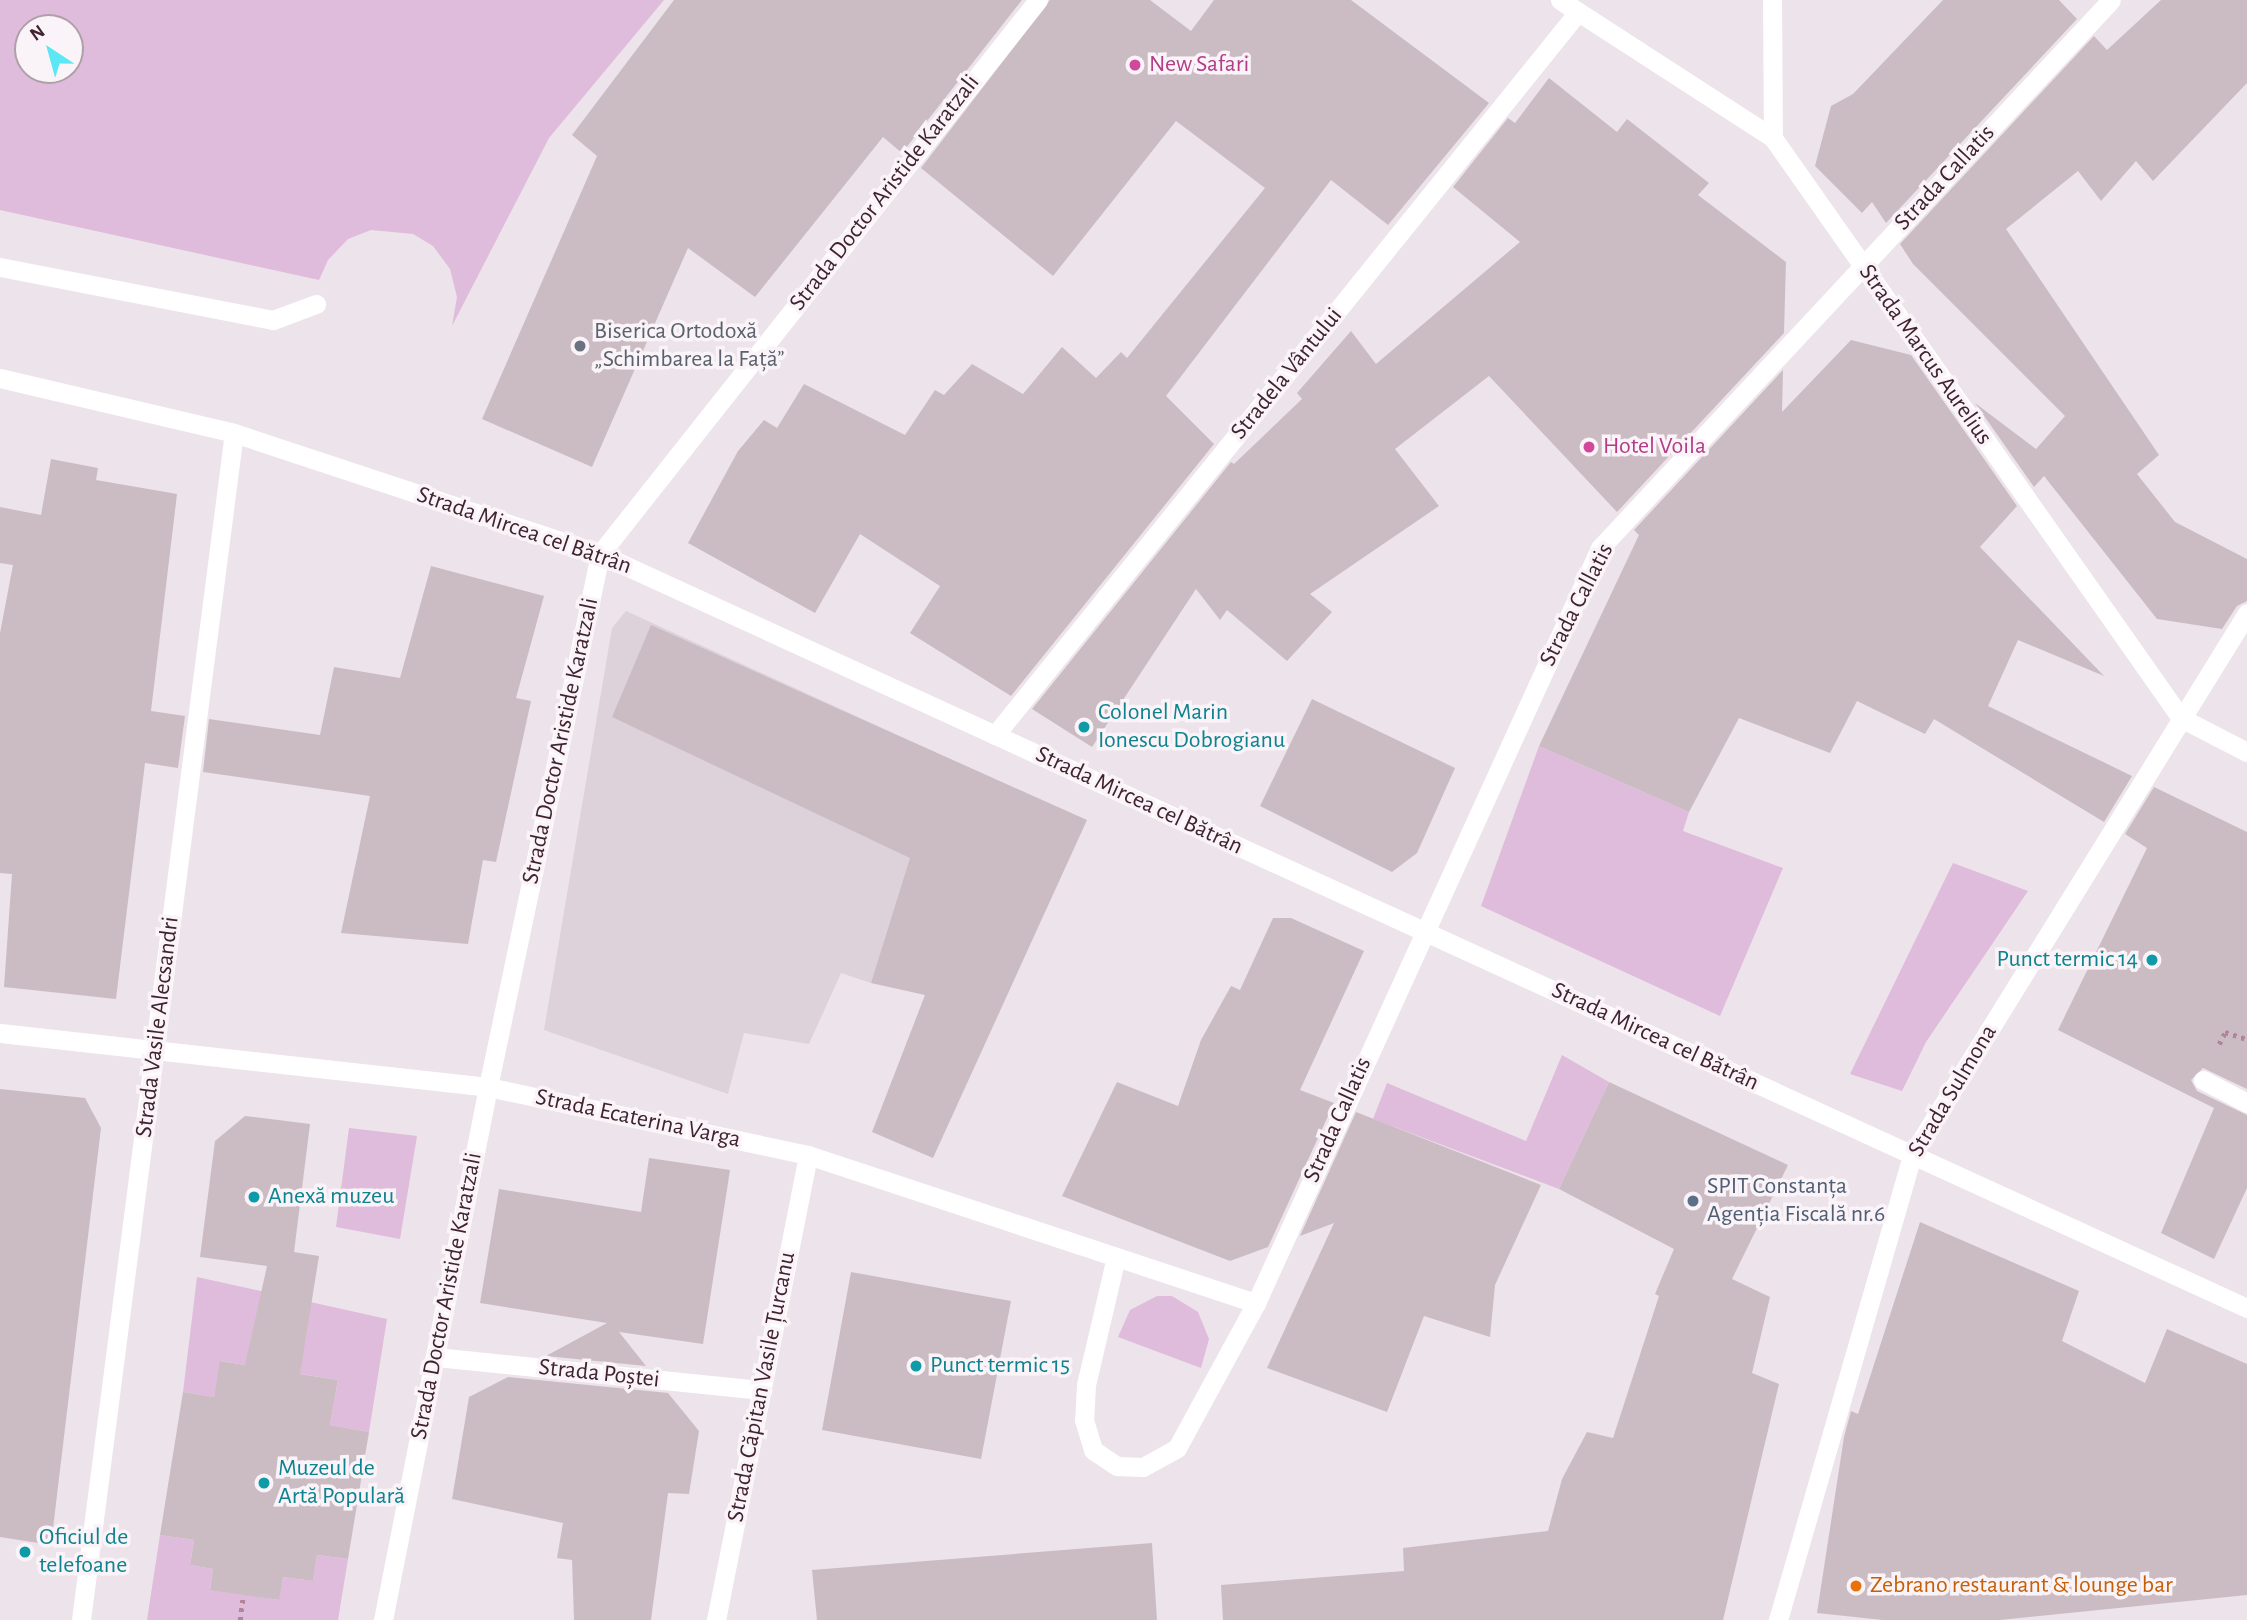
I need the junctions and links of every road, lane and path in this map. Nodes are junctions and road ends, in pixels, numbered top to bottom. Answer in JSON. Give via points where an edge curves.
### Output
{"nodes":[{"id":1,"x":1038,"y":0,"type":"edge"},
{"id":2,"x":1560,"y":0,"type":"edge"},
{"id":3,"x":1772,"y":0,"type":"edge"},
{"id":4,"x":2110,"y":0,"type":"edge"},
{"id":5,"x":1578,"y":12,"type":"junction"},
{"id":6,"x":1773,"y":138,"type":"junction"},
{"id":7,"x":1863,"y":266,"type":"junction"},
{"id":8,"x":0,"y":267,"type":"edge"},
{"id":9,"x":316,"y":304,"type":"dead end"},
{"id":10,"x":0,"y":379,"type":"edge"},
{"id":11,"x":234,"y":433,"type":"junction"},
{"id":12,"x":600,"y":554,"type":"junction"},
{"id":13,"x":2247,"y":613,"type":"edge"},
{"id":14,"x":2181,"y":718,"type":"junction"},
{"id":15,"x":995,"y":735,"type":"junction"},
{"id":16,"x":2247,"y":752,"type":"edge"},
{"id":17,"x":1424,"y":931,"type":"junction"},
{"id":18,"x":2225,"y":1032,"type":"dead end"},
{"id":19,"x":0,"y":1033,"type":"edge"},
{"id":20,"x":2247,"y":1039,"type":"edge"},
{"id":21,"x":155,"y":1050,"type":"junction"},
{"id":22,"x":2203,"y":1080,"type":"dead end"},
{"id":23,"x":488,"y":1087,"type":"junction"},
{"id":24,"x":2247,"y":1103,"type":"edge"},
{"id":25,"x":808,"y":1155,"type":"junction"},
{"id":26,"x":1912,"y":1155,"type":"junction"},
{"id":27,"x":1116,"y":1257,"type":"junction"},
{"id":28,"x":1256,"y":1303,"type":"junction"},
{"id":29,"x":2247,"y":1308,"type":"edge"},
{"id":30,"x":436,"y":1357,"type":"junction"},
{"id":31,"x":762,"y":1390,"type":"junction"},
{"id":32,"x":243,"y":1595,"type":"dead end"},
{"id":33,"x":81,"y":1620,"type":"edge"},
{"id":34,"x":240,"y":1620,"type":"edge"},
{"id":35,"x":383,"y":1620,"type":"edge"},
{"id":36,"x":716,"y":1620,"type":"edge"},
{"id":37,"x":1778,"y":1620,"type":"edge"}],
"edges":[{"from":1,"to":12,"type":"street","name":"Strada Doctor Aristide Karatzali"},
{"from":2,"to":5,"type":"street","name":"Strada Marcus Aurelius"},
{"from":3,"to":6,"type":"street"},
{"from":4,"to":7,"type":"street","name":"Strada Callatis"},
{"from":5,"to":6,"type":"street","name":"Strada Marcus Aurelius"},
{"from":5,"to":15,"type":"street","name":"Stradela Vântului"},
{"from":6,"to":7,"type":"street","name":"Strada Marcus Aurelius"},
{"from":7,"to":14,"type":"street","name":"Strada Marcus Aurelius"},
{"from":7,"to":17,"type":"street","name":"Strada Callatis","via":[[1600,548]]},
{"from":8,"to":9,"type":"street","via":[[273,320]]},
{"from":10,"to":11,"type":"street","name":"Strada Mircea cel Bătrân"},
{"from":11,"to":12,"type":"street","name":"Strada Mircea cel Bătrân"},
{"from":11,"to":21,"type":"street","name":"Strada Vasile Alecsandri"},
{"from":12,"to":15,"type":"street","name":"Strada Mircea cel Bătrân"},
{"from":12,"to":23,"type":"street","name":"Strada Doctor Aristide Karatzali"},
{"from":13,"to":14,"type":"street","name":"Strada Sulmona"},
{"from":14,"to":16,"type":"street","name":"Strada Marcus Aurelius"},
{"from":14,"to":26,"type":"street","name":"Strada Sulmona"},
{"from":15,"to":17,"type":"street","name":"Strada Mircea cel Bătrân"},
{"from":17,"to":26,"type":"street","name":"Strada Mircea cel Bătrân"},
{"from":17,"to":28,"type":"street","name":"Strada Callatis"},
{"from":18,"to":20,"type":"path"},
{"from":19,"to":21,"type":"street","name":"Strada Ecaterina Varga"},
{"from":21,"to":23,"type":"street","name":"Strada Ecaterina Varga"},
{"from":21,"to":33,"type":"street","name":"Strada Vasile Alecsandri"},
{"from":22,"to":24,"type":"street"},
{"from":23,"to":25,"type":"street","name":"Strada Ecaterina Varga"},
{"from":23,"to":30,"type":"street","name":"Strada Doctor Aristide Karatzali"},
{"from":25,"to":27,"type":"street","name":"Strada Ecaterina Varga"},
{"from":25,"to":31,"type":"street","name":"Strada Căpitan Vasile Țurcanu"},
{"from":26,"to":29,"type":"street","name":"Strada Mircea cel Bătrân"},
{"from":26,"to":37,"type":"street","name":"Strada Sulmona"},
{"from":27,"to":28,"type":"street","name":"Strada Ecaterina Varga"},
{"from":27,"to":28,"type":"street","name":"Strada Callatis","via":[[1086,1385],[1084,1420],[1093,1450],[1117,1466],[1143,1467],[1177,1448]]},
{"from":30,"to":31,"type":"street","name":"Strada Poștei"},
{"from":30,"to":35,"type":"street","name":"Strada Doctor Aristide Karatzali"},
{"from":31,"to":36,"type":"street","name":"Strada Căpitan Vasile Țurcanu"},
{"from":32,"to":34,"type":"path"}]}
